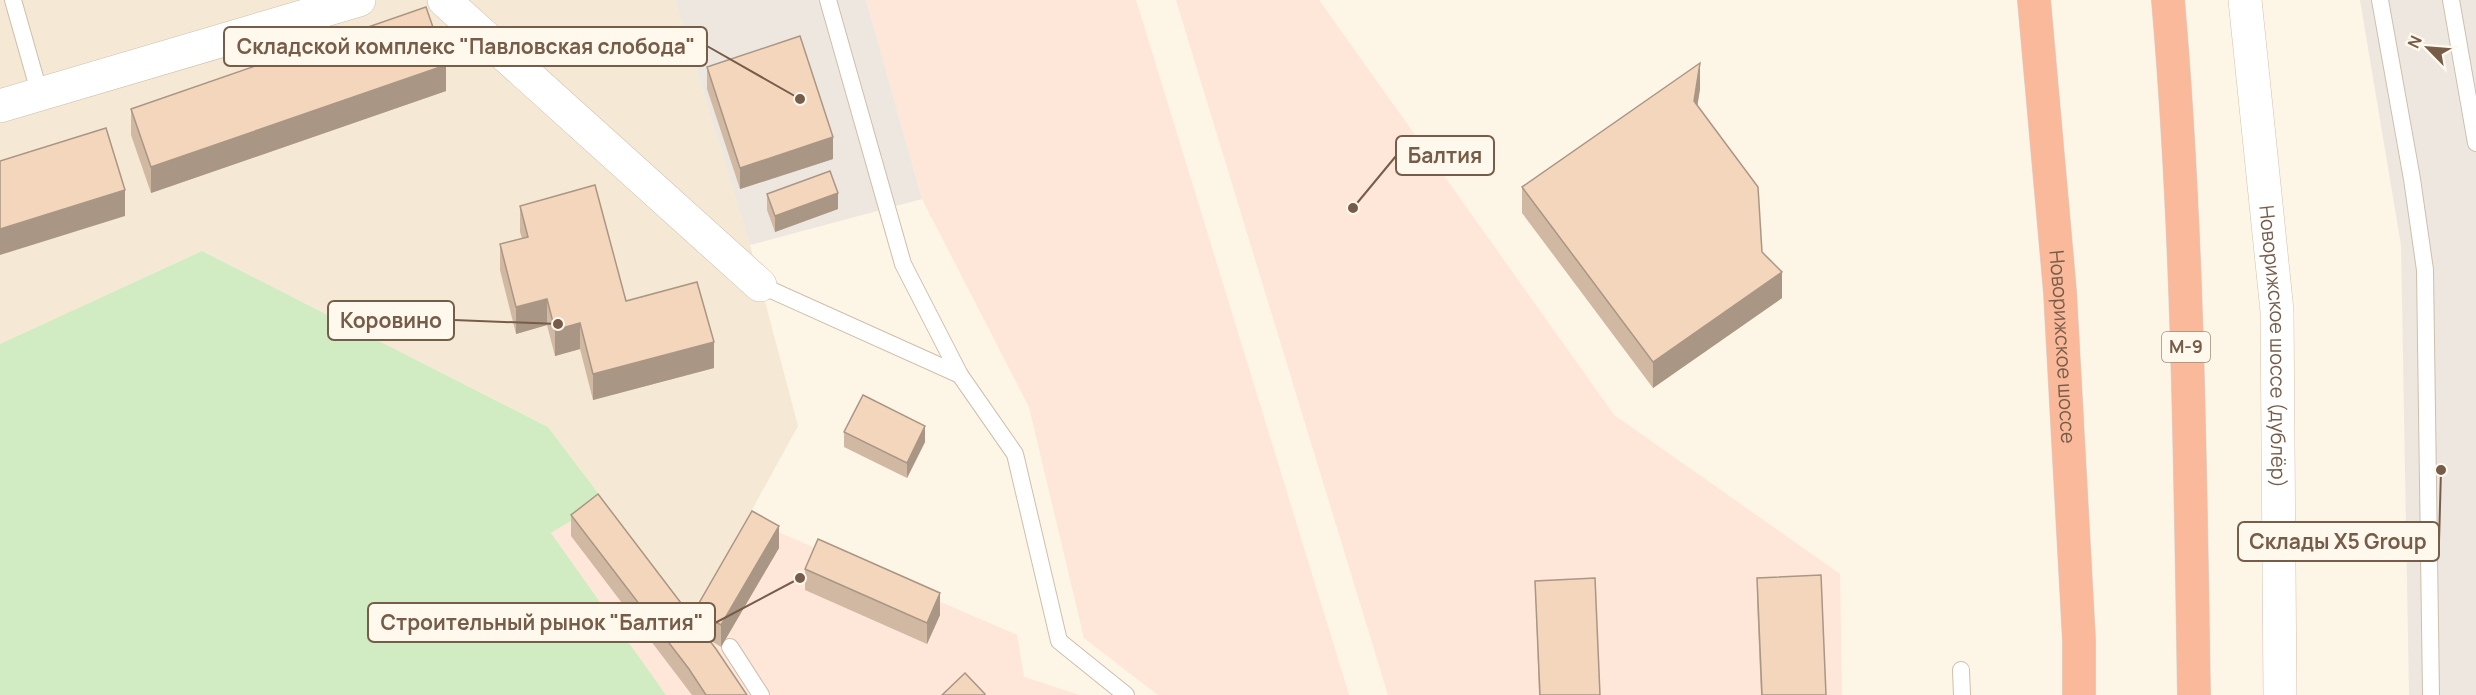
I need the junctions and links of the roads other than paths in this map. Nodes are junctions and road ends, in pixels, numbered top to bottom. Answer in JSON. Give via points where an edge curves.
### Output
{"nodes":[{"id":1,"x":13,"y":0,"type":"edge"},
{"id":2,"x":359,"y":0,"type":"edge"},
{"id":3,"x":444,"y":0,"type":"edge"},
{"id":4,"x":828,"y":0,"type":"edge"},
{"id":5,"x":2034,"y":0,"type":"edge"},
{"id":6,"x":2168,"y":0,"type":"edge"},
{"id":7,"x":2245,"y":0,"type":"edge"},
{"id":8,"x":2380,"y":0,"type":"edge"},
{"id":9,"x":2451,"y":0,"type":"edge"},
{"id":10,"x":40,"y":95,"type":"junction"},
{"id":11,"x":0,"y":106,"type":"edge"},
{"id":12,"x":2476,"y":143,"type":"edge"},
{"id":13,"x":760,"y":285,"type":"joint"},
{"id":14,"x":960,"y":375,"type":"junction"},
{"id":15,"x":2079,"y":640,"type":"junction"},
{"id":16,"x":730,"y":648,"type":"dead end"},
{"id":17,"x":1961,"y":670,"type":"dead end"},
{"id":18,"x":761,"y":695,"type":"edge"},
{"id":19,"x":1126,"y":695,"type":"edge"},
{"id":20,"x":1962,"y":695,"type":"edge"},
{"id":21,"x":2062,"y":695,"type":"edge"},
{"id":22,"x":2079,"y":695,"type":"edge"},
{"id":23,"x":2194,"y":695,"type":"edge"},
{"id":24,"x":2280,"y":695,"type":"edge"},
{"id":25,"x":2431,"y":695,"type":"edge"}],
"edges":[{"from":1,"to":10,"type":"lane"},
{"from":2,"to":10,"type":"street"},
{"from":3,"to":13,"type":"street"},
{"from":4,"to":14,"type":"lane","via":[[903,264]]},
{"from":5,"to":15,"type":"highway","name":"Новорижское шоссе","via":[[2060,292]]},
{"from":6,"to":23,"type":"highway","number":"М-9","via":[[2180,137]]},
{"from":7,"to":24,"type":"street","name":"Новорижское шоссе (дублёр)","via":[[2277,311]]},
{"from":8,"to":25,"type":"lane","via":[[2425,270]]},
{"from":9,"to":12,"type":"lane"},
{"from":10,"to":11,"type":"street"},
{"from":13,"to":14,"type":"lane"},
{"from":14,"to":19,"type":"lane","via":[[1016,454],[1059,641]]},
{"from":15,"to":21,"type":"lane"},
{"from":15,"to":22,"type":"highway","name":"Новорижское шоссе"},
{"from":16,"to":18,"type":"lane"},
{"from":17,"to":20,"type":"lane"}]}
